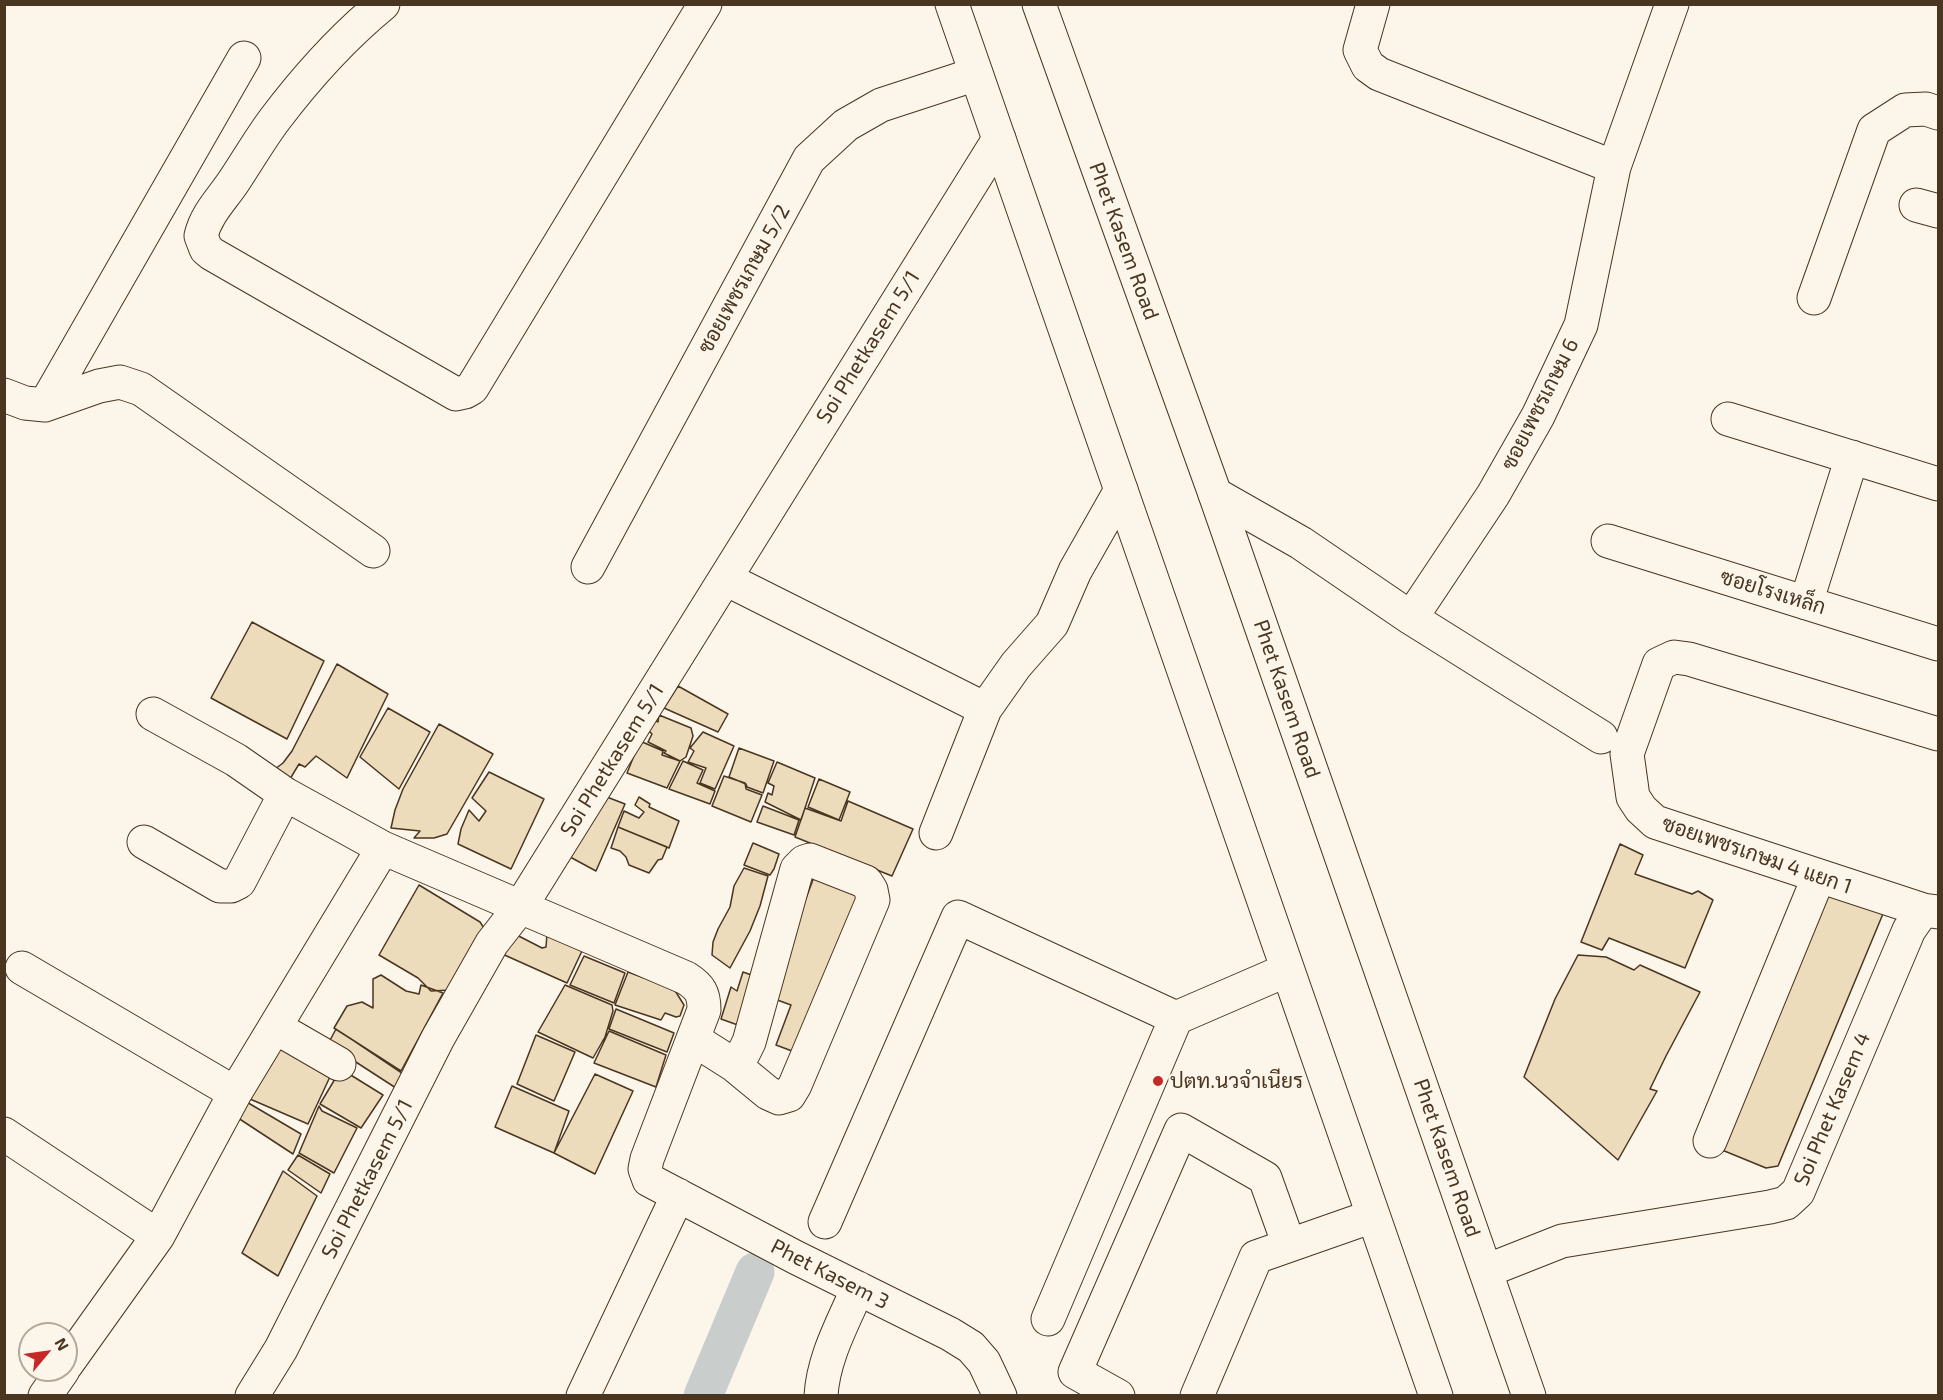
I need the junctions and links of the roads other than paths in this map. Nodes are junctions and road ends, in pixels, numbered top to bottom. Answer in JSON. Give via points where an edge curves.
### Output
{"nodes":[{"id":1,"x":383,"y":4,"type":"edge"},
{"id":2,"x":705,"y":4,"type":"edge"},
{"id":3,"x":952,"y":4,"type":"edge"},
{"id":4,"x":1039,"y":4,"type":"edge"},
{"id":5,"x":1373,"y":4,"type":"edge"},
{"id":6,"x":1672,"y":4,"type":"edge"},
{"id":7,"x":244,"y":58,"type":"dead end"},
{"id":8,"x":976,"y":74,"type":"junction"},
{"id":9,"x":1938,"y":113,"type":"edge"},
{"id":10,"x":999,"y":139,"type":"junction"},
{"id":11,"x":1614,"y":167,"type":"junction"},
{"id":12,"x":1814,"y":298,"type":"dead end"},
{"id":13,"x":4,"y":396,"type":"edge"},
{"id":14,"x":45,"y":405,"type":"junction"},
{"id":15,"x":1728,"y":419,"type":"dead end"},
{"id":16,"x":1852,"y":457,"type":"junction"},
{"id":17,"x":1938,"y":484,"type":"edge"},
{"id":18,"x":1121,"y":490,"type":"junction"},
{"id":19,"x":1215,"y":494,"type":"junction"},
{"id":20,"x":1608,"y":541,"type":"dead end"},
{"id":21,"x":373,"y":551,"type":"dead end"},
{"id":22,"x":588,"y":567,"type":"dead end"},
{"id":23,"x":736,"y":584,"type":"dead end"},
{"id":24,"x":1806,"y":603,"type":"junction"},
{"id":25,"x":1411,"y":618,"type":"junction"},
{"id":26,"x":1938,"y":644,"type":"edge"},
{"id":27,"x":986,"y":709,"type":"junction"},
{"id":28,"x":153,"y":714,"type":"dead end"},
{"id":29,"x":1938,"y":734,"type":"edge"},
{"id":30,"x":1601,"y":737,"type":"dead end"},
{"id":31,"x":285,"y":794,"type":"junction"},
{"id":32,"x":936,"y":833,"type":"dead end"},
{"id":33,"x":144,"y":842,"type":"dead end"},
{"id":34,"x":383,"y":848,"type":"junction"},
{"id":35,"x":1819,"y":876,"type":"junction"},
{"id":36,"x":521,"y":906,"type":"junction"},
{"id":37,"x":1931,"y":911,"type":"edge"},
{"id":38,"x":22,"y":968,"type":"dead end"},
{"id":39,"x":1287,"y":970,"type":"junction"},
{"id":40,"x":1176,"y":1018,"type":"junction"},
{"id":41,"x":275,"y":1027,"type":"junction"},
{"id":42,"x":693,"y":1039,"type":"junction"},
{"id":43,"x":339,"y":1064,"type":"dead end"},
{"id":44,"x":734,"y":1065,"type":"junction"},
{"id":45,"x":235,"y":1094,"type":"junction"},
{"id":46,"x":4,"y":1134,"type":"edge"},
{"id":47,"x":1710,"y":1141,"type":"dead end"},
{"id":48,"x":678,"y":1196,"type":"junction"},
{"id":49,"x":1373,"y":1216,"type":"junction"},
{"id":50,"x":825,"y":1222,"type":"dead end"},
{"id":51,"x":158,"y":1236,"type":"junction"},
{"id":52,"x":1289,"y":1245,"type":"junction"},
{"id":53,"x":1486,"y":1271,"type":"junction"},
{"id":54,"x":858,"y":1288,"type":"junction"},
{"id":55,"x":1048,"y":1319,"type":"dead end"},
{"id":56,"x":78,"y":1348,"type":"edge"},
{"id":57,"x":54,"y":1382,"type":"edge"},
{"id":58,"x":45,"y":1395,"type":"edge"},
{"id":59,"x":252,"y":1395,"type":"edge"},
{"id":60,"x":583,"y":1395,"type":"edge"},
{"id":61,"x":821,"y":1395,"type":"edge"},
{"id":62,"x":1000,"y":1395,"type":"edge"},
{"id":63,"x":1118,"y":1395,"type":"edge"},
{"id":64,"x":1197,"y":1395,"type":"edge"},
{"id":65,"x":1436,"y":1395,"type":"edge"},
{"id":66,"x":1529,"y":1395,"type":"edge"}],
"edges":[{"from":1,"to":2,"type":"street","via":[[326,59],[275,119],[208,216],[201,236],[212,254],[456,394],[472,388]]},
{"from":3,"to":8,"type":"street"},
{"from":4,"to":19,"type":"street","name":"Phet Kasem Road"},
{"from":5,"to":11,"type":"street","via":[[1360,50],[1368,66],[1379,74]]},
{"from":6,"to":11,"type":"street","name":"ซอยเพชรเกษม 6"},
{"from":7,"to":14,"type":"street"},
{"from":8,"to":10,"type":"street"},
{"from":8,"to":22,"type":"street","name":"ซอยเพชรเกษม 5/2","via":[[881,105],[846,125],[809,159]]},
{"from":9,"to":12,"type":"street","via":[[1905,110],[1874,130]]},
{"from":10,"to":18,"type":"street"},
{"from":10,"to":36,"type":"street","name":"Soi Phetkasem 5/1"},
{"from":11,"to":25,"type":"street","name":"ซอยเพชรเกษม 6","via":[[1581,325],[1538,416],[1493,495]]},
{"from":13,"to":14,"type":"street"},
{"from":14,"to":21,"type":"street","via":[[120,382],[141,389]]},
{"from":15,"to":16,"type":"street"},
{"from":16,"to":17,"type":"street"},
{"from":16,"to":24,"type":"street"},
{"from":18,"to":27,"type":"street","via":[[1075,571],[1052,624],[1016,665]]},
{"from":18,"to":39,"type":"street"},
{"from":19,"to":25,"type":"street","via":[[1301,543]]},
{"from":19,"to":53,"type":"street","name":"Phet Kasem Road"},
{"from":20,"to":24,"type":"street","name":"ซอยโรงเหล็ก"},
{"from":23,"to":27,"type":"street"},
{"from":24,"to":26,"type":"street","name":"ซอยโรงเหล็ก"},
{"from":25,"to":30,"type":"street"},
{"from":27,"to":32,"type":"street"},
{"from":28,"to":31,"type":"street","via":[[236,760]]},
{"from":29,"to":35,"type":"street","name":"ซอยเพชรเกษม 4 แยก 1","via":[[1689,659],[1674,657],[1659,664],[1627,754],[1633,797],[1641,809],[1655,822]]},
{"from":31,"to":33,"type":"street","via":[[239,882],[231,886],[220,886]]},
{"from":31,"to":34,"type":"street"},
{"from":34,"to":36,"type":"street"},
{"from":34,"to":41,"type":"street"},
{"from":35,"to":37,"type":"street","name":"ซอยเพชรเกษม 4 แยก 1"},
{"from":35,"to":47,"type":"street"},
{"from":36,"to":42,"type":"street","via":[[697,985],[704,998],[704,1010]]},
{"from":36,"to":59,"type":"street","name":"Soi Phetkasem 5/1","via":[[492,942],[452,1014],[307,1300]]},
{"from":37,"to":53,"type":"street","name":"Soi Phet Kasem 4","via":[[1909,930],[1798,1192],[1786,1203],[1562,1241]]},
{"from":38,"to":45,"type":"street"},
{"from":39,"to":40,"type":"street"},
{"from":39,"to":49,"type":"street"},
{"from":40,"to":50,"type":"street","via":[[958,917]]},
{"from":40,"to":55,"type":"street"},
{"from":41,"to":43,"type":"street"},
{"from":41,"to":45,"type":"street"},
{"from":42,"to":44,"type":"street"},
{"from":42,"to":48,"type":"street","name":"Phet Kasem 3","via":[[645,1169],[649,1180]]},
{"from":44,"to":44,"type":"street","via":[[752,1035],[797,869],[810,860],[866,882],[873,900],[789,1095],[779,1098],[768,1093]]},
{"from":45,"to":51,"type":"street"},
{"from":46,"to":51,"type":"street"},
{"from":48,"to":54,"type":"street","name":"Phet Kasem 3"},
{"from":48,"to":60,"type":"street"},
{"from":49,"to":52,"type":"street"},
{"from":49,"to":65,"type":"street"},
{"from":51,"to":56,"type":"street"},
{"from":52,"to":63,"type":"street","via":[[1265,1178],[1181,1130],[1075,1372]]},
{"from":52,"to":64,"type":"street","via":[[1256,1257]]},
{"from":53,"to":66,"type":"street","name":"Phet Kasem Road"},
{"from":54,"to":61,"type":"street","via":[[829,1356]]},
{"from":54,"to":62,"type":"street","name":"Phet Kasem 3","via":[[971,1347],[984,1362]]},
{"from":57,"to":58,"type":"street"}]}
